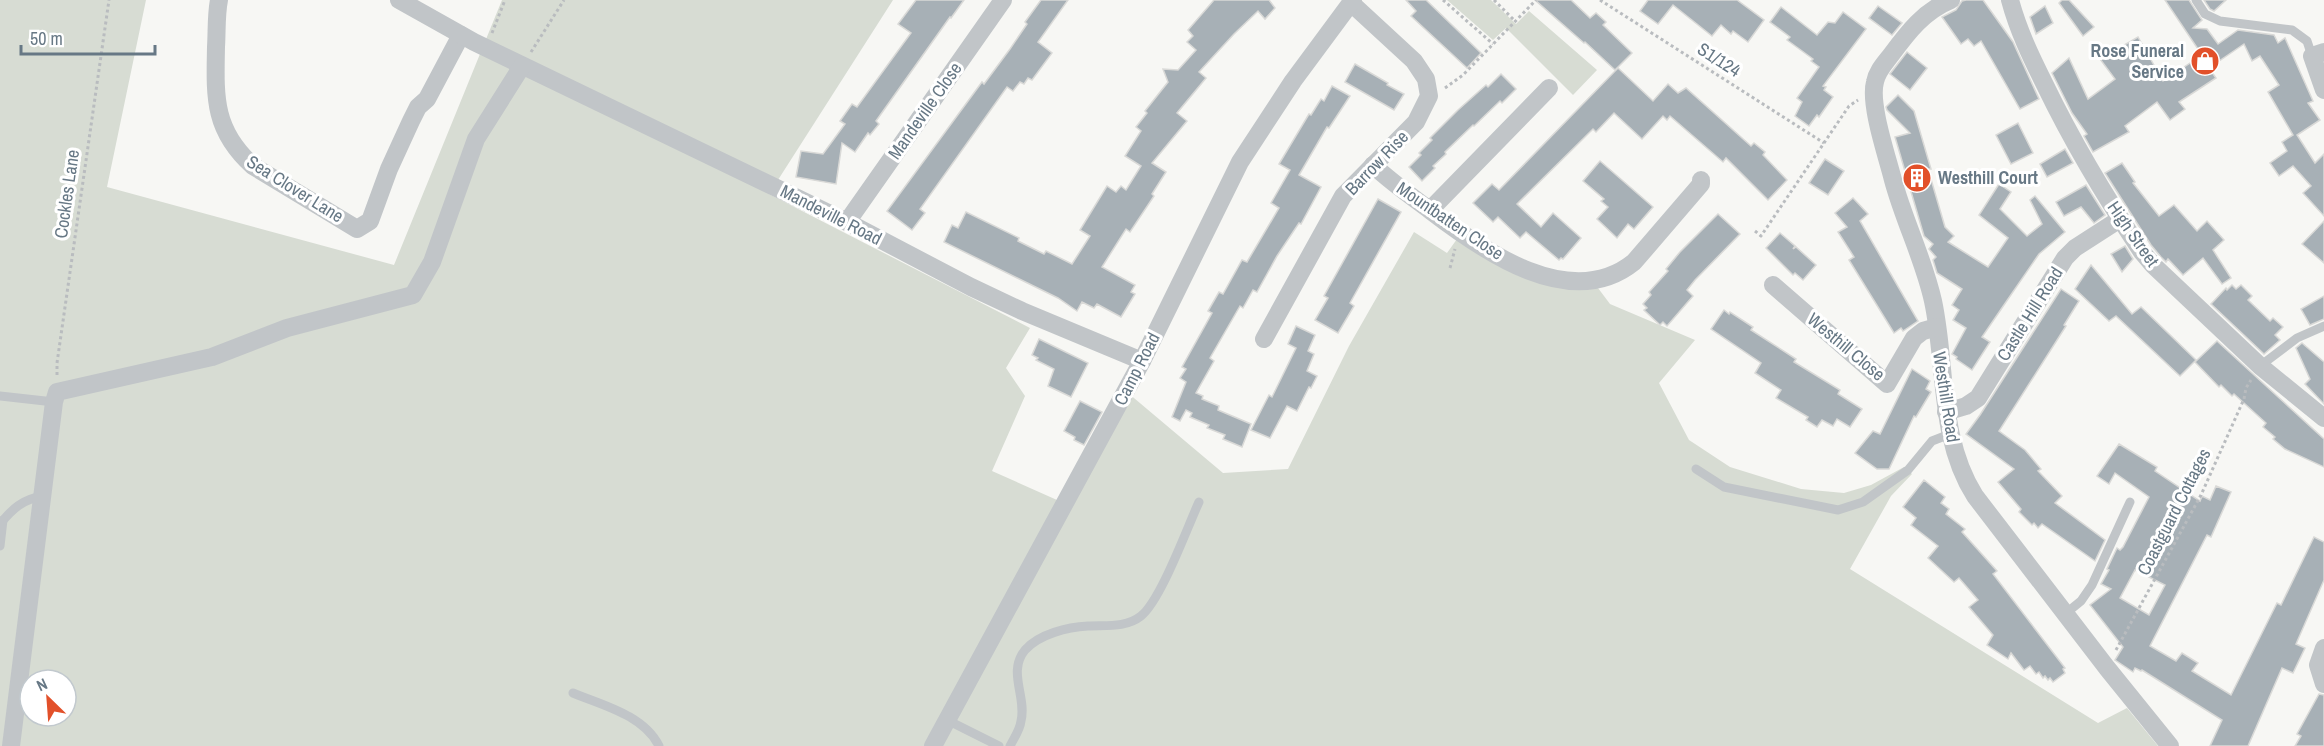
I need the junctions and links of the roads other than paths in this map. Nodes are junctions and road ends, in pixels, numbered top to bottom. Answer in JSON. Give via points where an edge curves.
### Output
{"nodes":[{"id":1,"x":219,"y":0,"type":"edge"},
{"id":2,"x":399,"y":0,"type":"edge"},
{"id":3,"x":1003,"y":0,"type":"edge"},
{"id":4,"x":2010,"y":0,"type":"edge"},
{"id":5,"x":2196,"y":0,"type":"edge"},
{"id":6,"x":1352,"y":1,"type":"edge"},
{"id":7,"x":1939,"y":2,"type":"edge"},
{"id":8,"x":461,"y":35,"type":"junction"},
{"id":9,"x":2318,"y":54,"type":"edge"},
{"id":10,"x":522,"y":66,"type":"junction"},
{"id":11,"x":1549,"y":88,"type":"dead end"},
{"id":12,"x":2324,"y":90,"type":"edge"},
{"id":13,"x":1373,"y":165,"type":"junction"},
{"id":14,"x":1701,"y":180,"type":"dead end"},
{"id":15,"x":1430,"y":210,"type":"junction"},
{"id":16,"x":2120,"y":219,"type":"junction"},
{"id":17,"x":847,"y":222,"type":"junction"},
{"id":18,"x":1773,"y":285,"type":"dead end"},
{"id":19,"x":2324,"y":326,"type":"edge"},
{"id":20,"x":1937,"y":327,"type":"junction"},
{"id":21,"x":1264,"y":339,"type":"dead end"},
{"id":22,"x":1142,"y":361,"type":"junction"},
{"id":23,"x":2260,"y":366,"type":"junction"},
{"id":24,"x":0,"y":396,"type":"edge"},
{"id":25,"x":56,"y":397,"type":"junction"},
{"id":26,"x":1947,"y":412,"type":"junction"},
{"id":27,"x":2324,"y":418,"type":"edge"},
{"id":28,"x":1950,"y":434,"type":"junction"},
{"id":29,"x":1696,"y":469,"type":"dead end"},
{"id":30,"x":43,"y":496,"type":"junction"},
{"id":31,"x":1199,"y":502,"type":"dead end"},
{"id":32,"x":2130,"y":502,"type":"dead end"},
{"id":33,"x":1,"y":522,"type":"edge"},
{"id":34,"x":0,"y":546,"type":"edge"},
{"id":35,"x":2065,"y":614,"type":"junction"},
{"id":36,"x":2324,"y":648,"type":"edge"},
{"id":37,"x":2324,"y":684,"type":"edge"},
{"id":38,"x":573,"y":693,"type":"dead end"},
{"id":39,"x":947,"y":720,"type":"junction"},
{"id":40,"x":10,"y":746,"type":"edge"},
{"id":41,"x":659,"y":746,"type":"edge"},
{"id":42,"x":933,"y":746,"type":"edge"},
{"id":43,"x":999,"y":746,"type":"edge"},
{"id":44,"x":1010,"y":746,"type":"edge"},
{"id":45,"x":2170,"y":746,"type":"edge"}],
"edges":[{"from":1,"to":8,"type":"street","name":"Sea Clover Lane","via":[[215,87],[228,138],[253,166],[357,229],[370,221],[418,106],[427,99]]},
{"from":2,"to":8,"type":"street"},
{"from":3,"to":17,"type":"street","name":"Mandeville Close"},
{"from":4,"to":16,"type":"street","name":"High Street","via":[[2017,26],[2056,108]]},
{"from":5,"to":9,"type":"lane","via":[[2205,14],[2220,21],[2292,30]]},
{"from":6,"to":13,"type":"street","name":"Barrow Rise","via":[[1414,61],[1426,79],[1429,96],[1416,122]]},
{"from":6,"to":22,"type":"street","name":"Camp Road","via":[[1240,162]]},
{"from":7,"to":20,"type":"street","name":"Westhill Road","via":[[1909,30],[1881,68],[1874,96],[1895,188],[1929,285]]},
{"from":8,"to":10,"type":"street"},
{"from":9,"to":12,"type":"street"},
{"from":10,"to":17,"type":"street","name":"Mandeville Road"},
{"from":10,"to":25,"type":"street","via":[[476,140],[432,262],[413,295],[287,328],[212,357]]},
{"from":11,"to":15,"type":"street"},
{"from":13,"to":15,"type":"street","name":"Mountbatten Close"},
{"from":13,"to":21,"type":"street","name":"Barrow Rise","via":[[1337,205]]},
{"from":14,"to":15,"type":"street","name":"Mountbatten Close","via":[[1635,262],[1614,274],[1587,281],[1551,277],[1496,256]]},
{"from":16,"to":23,"type":"street","name":"High Street","via":[[2153,265]]},
{"from":16,"to":26,"type":"street","name":"Castle Hill Road","via":[[2065,258],[1978,398]]},
{"from":17,"to":22,"type":"street","name":"Mandeville Road","via":[[991,297]]},
{"from":18,"to":20,"type":"street","name":"Westhill Close","via":[[1887,384],[1914,338]]},
{"from":19,"to":23,"type":"lane","via":[[2297,338]]},
{"from":20,"to":26,"type":"street","name":"Westhill Road"},
{"from":22,"to":39,"type":"street","name":"Camp Road"},
{"from":23,"to":27,"type":"street","name":"High Street"},
{"from":24,"to":25,"type":"lane"},
{"from":25,"to":30,"type":"street"},
{"from":26,"to":28,"type":"street","name":"Westhill Road"},
{"from":28,"to":29,"type":"lane","via":[[1932,441],[1908,470],[1863,502],[1838,510],[1724,487]]},
{"from":28,"to":35,"type":"street","name":"Westhill Road","via":[[1960,470],[1975,496]]},
{"from":30,"to":33,"type":"lane","via":[[28,498]]},
{"from":30,"to":40,"type":"street"},
{"from":31,"to":44,"type":"lane","via":[[1155,598],[1142,615],[1130,623],[1065,629],[1024,651],[1017,674],[1022,721]]},
{"from":32,"to":35,"type":"lane","via":[[2092,585]]},
{"from":33,"to":34,"type":"lane"},
{"from":35,"to":45,"type":"street","name":"Westhill Road"},
{"from":36,"to":37,"type":"street","via":[[2318,665]]},
{"from":38,"to":41,"type":"lane","via":[[645,727]]},
{"from":39,"to":42,"type":"street","name":"Camp Road"},
{"from":39,"to":43,"type":"lane"}]}
